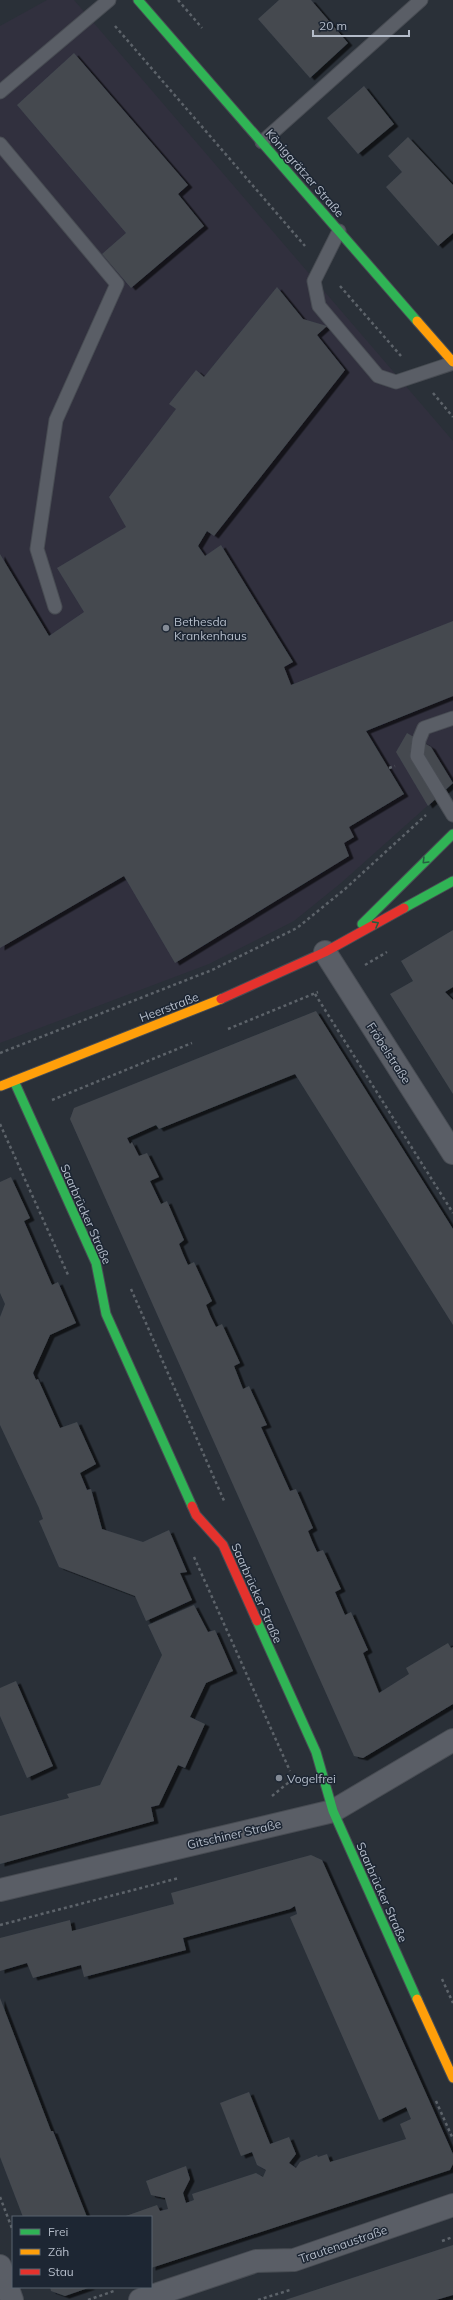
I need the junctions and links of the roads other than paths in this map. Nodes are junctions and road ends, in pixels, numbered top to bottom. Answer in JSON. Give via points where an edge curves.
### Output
{"nodes":[{"id":1,"x":138,"y":0,"type":"edge"},
{"id":2,"x":421,"y":0,"type":"edge"},
{"id":3,"x":104,"y":4,"type":"edge"},
{"id":4,"x":0,"y":92,"type":"edge"},
{"id":5,"x":262,"y":142,"type":"junction"},
{"id":6,"x":0,"y":144,"type":"edge"},
{"id":7,"x":339,"y":230,"type":"junction"},
{"id":8,"x":453,"y":362,"type":"edge"},
{"id":9,"x":55,"y":607,"type":"dead end"},
{"id":10,"x":453,"y":718,"type":"edge"},
{"id":11,"x":453,"y":815,"type":"edge"},
{"id":12,"x":453,"y":834,"type":"edge"},
{"id":13,"x":453,"y":881,"type":"edge"},
{"id":14,"x":334,"y":947,"type":"junction"},
{"id":15,"x":14,"y":1081,"type":"junction"},
{"id":16,"x":0,"y":1086,"type":"edge"},
{"id":17,"x":453,"y":1153,"type":"edge"},
{"id":18,"x":453,"y":1740,"type":"edge"},
{"id":19,"x":333,"y":1811,"type":"junction"},
{"id":20,"x":0,"y":1890,"type":"edge"},
{"id":21,"x":453,"y":2078,"type":"edge"},
{"id":22,"x":453,"y":2205,"type":"edge"},
{"id":23,"x":0,"y":2266,"type":"edge"},
{"id":24,"x":12,"y":2300,"type":"edge"},
{"id":25,"x":140,"y":2300,"type":"edge"}],
"edges":[{"from":1,"to":5,"type":"street","name":"Königgrätzer Straße"},
{"from":2,"to":5,"type":"lane"},
{"from":3,"to":4,"type":"lane"},
{"from":5,"to":7,"type":"street","name":"Königgrätzer Straße"},
{"from":6,"to":9,"type":"lane","via":[[117,284],[56,420],[37,549]]},
{"from":7,"to":8,"type":"street","name":"Königgrätzer Straße"},
{"from":7,"to":8,"type":"lane","via":[[314,281],[319,306],[378,376],[396,382]]},
{"from":10,"to":11,"type":"lane","via":[[424,728],[417,756]]},
{"from":12,"to":14,"type":"street","name":"Heerstraße","one_way":true},
{"from":14,"to":13,"type":"street","name":"Heerstraße","one_way":true},
{"from":14,"to":15,"type":"street","name":"Heerstraße","via":[[212,1003]]},
{"from":14,"to":17,"type":"street","name":"Fröbelstraße"},
{"from":15,"to":16,"type":"street","name":"Heerstraße"},
{"from":15,"to":19,"type":"street","name":"Saarbrücker Straße","via":[[96,1263],[106,1314],[196,1515],[223,1545],[316,1752]]},
{"from":18,"to":19,"type":"street","name":"Gitschiner Straße"},
{"from":19,"to":20,"type":"street","name":"Gitschiner Straße"},
{"from":19,"to":21,"type":"street","name":"Saarbrücker Straße"},
{"from":22,"to":25,"type":"street","name":"Trautenaustraße","via":[[294,2260],[256,2261]]},
{"from":23,"to":24,"type":"street"}]}
